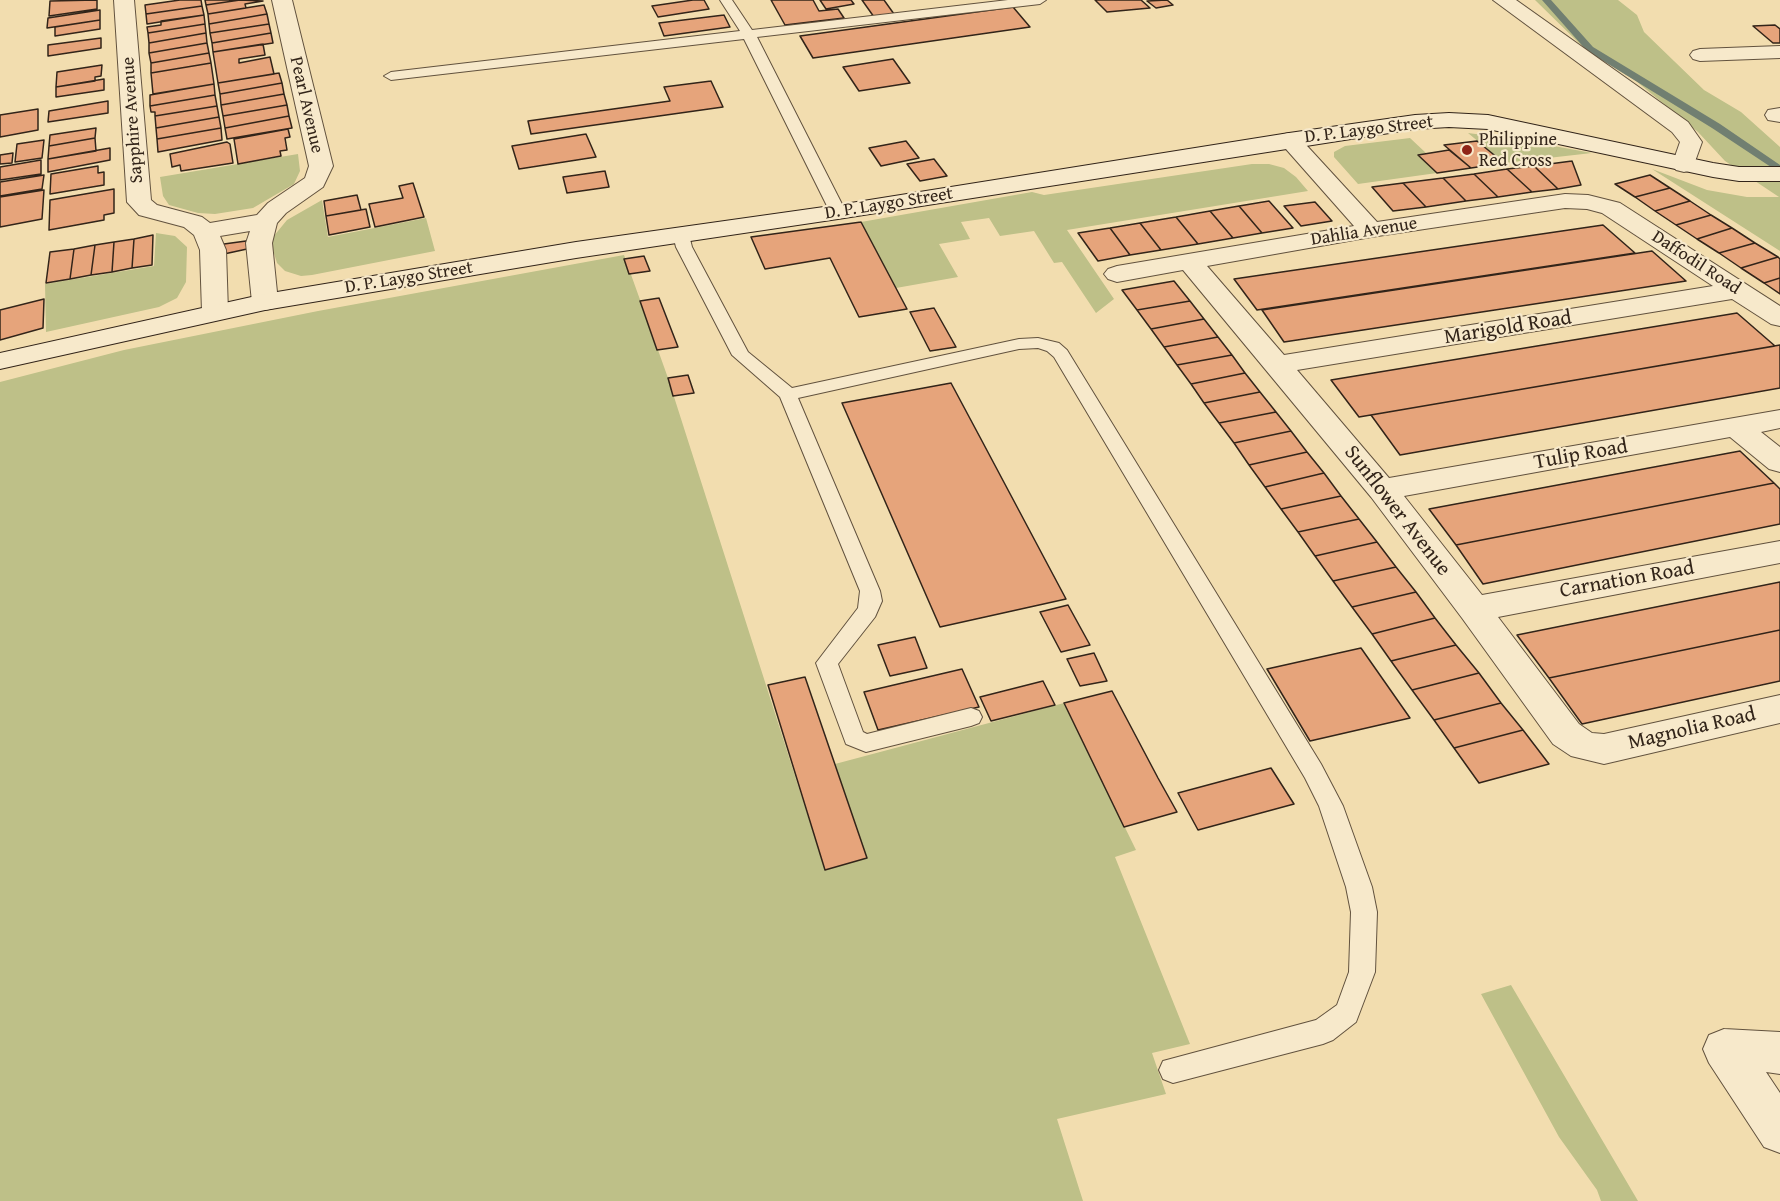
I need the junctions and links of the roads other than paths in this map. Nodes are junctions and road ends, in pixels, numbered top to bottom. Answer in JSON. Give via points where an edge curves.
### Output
{"nodes":[{"id":1,"x":124,"y":0,"type":"edge"},
{"id":2,"x":282,"y":0,"type":"edge"},
{"id":3,"x":726,"y":0,"type":"edge"},
{"id":4,"x":1040,"y":0,"type":"edge"},
{"id":5,"x":1503,"y":0,"type":"edge"},
{"id":6,"x":748,"y":33,"type":"junction"},
{"id":7,"x":1780,"y":52,"type":"edge"},
{"id":8,"x":1700,"y":56,"type":"dead end"},
{"id":9,"x":391,"y":76,"type":"dead end"},
{"id":10,"x":1289,"y":140,"type":"junction"},
{"id":11,"x":1684,"y":165,"type":"junction"},
{"id":12,"x":1772,"y":175,"type":"edge"},
{"id":13,"x":1611,"y":208,"type":"joint"},
{"id":14,"x":838,"y":212,"type":"junction"},
{"id":15,"x":265,"y":221,"type":"junction"},
{"id":16,"x":1371,"y":230,"type":"junction"},
{"id":17,"x":205,"y":231,"type":"junction"},
{"id":18,"x":681,"y":235,"type":"junction"},
{"id":19,"x":1191,"y":263,"type":"junction"},
{"id":20,"x":1117,"y":274,"type":"dead end"},
{"id":21,"x":1737,"y":290,"type":"junction"},
{"id":22,"x":265,"y":302,"type":"junction"},
{"id":23,"x":215,"y":312,"type":"junction"},
{"id":24,"x":1780,"y":318,"type":"edge"},
{"id":25,"x":0,"y":361,"type":"edge"},
{"id":26,"x":1278,"y":365,"type":"junction"},
{"id":27,"x":788,"y":395,"type":"junction"},
{"id":28,"x":1780,"y":419,"type":"edge"},
{"id":29,"x":1736,"y":427,"type":"junction"},
{"id":30,"x":1780,"y":462,"type":"edge"},
{"id":31,"x":1382,"y":490,"type":"junction"},
{"id":32,"x":1780,"y":552,"type":"edge"},
{"id":33,"x":1474,"y":609,"type":"junction"},
{"id":34,"x":1780,"y":709,"type":"edge"},
{"id":35,"x":970,"y":717,"type":"dead end"},
{"id":36,"x":1604,"y":749,"type":"joint"},
{"id":37,"x":1780,"y":1053,"type":"edge"},
{"id":38,"x":1173,"y":1070,"type":"dead end"},
{"id":39,"x":1780,"y":1131,"type":"edge"}],
"edges":[{"from":1,"to":17,"type":"street","name":"Sapphire Avenue","via":[[139,202],[148,210],[193,222]]},
{"from":2,"to":15,"type":"street","name":"Pearl Avenue","via":[[320,171],[315,182]]},
{"from":3,"to":6,"type":"lane"},
{"from":4,"to":6,"type":"lane"},
{"from":5,"to":11,"type":"street","via":[[1680,127],[1691,141]]},
{"from":6,"to":9,"type":"lane"},
{"from":6,"to":14,"type":"lane"},
{"from":7,"to":8,"type":"street"},
{"from":10,"to":11,"type":"street","name":"D. P. Laygo Street","via":[[1449,120],[1556,135]]},
{"from":10,"to":14,"type":"street","name":"D. P. Laygo Street"},
{"from":10,"to":16,"type":"street"},
{"from":11,"to":12,"type":"street","name":"D. P. Laygo Street"},
{"from":13,"to":16,"type":"street","name":"Dahlia Avenue","via":[[1565,201]]},
{"from":13,"to":21,"type":"street","name":"Daffodil Road"},
{"from":14,"to":18,"type":"street","name":"D. P. Laygo Street"},
{"from":15,"to":17,"type":"street"},
{"from":15,"to":22,"type":"street","via":[[259,243]]},
{"from":16,"to":19,"type":"street","name":"Dahlia Avenue"},
{"from":17,"to":23,"type":"street","via":[[213,250]]},
{"from":18,"to":22,"type":"street","name":"D. P. Laygo Street"},
{"from":18,"to":27,"type":"lane","via":[[741,355]]},
{"from":19,"to":20,"type":"street","name":"Dahlia Avenue"},
{"from":19,"to":26,"type":"street","name":"Sunflower Avenue"},
{"from":21,"to":24,"type":"street","name":"Daffodil Road"},
{"from":21,"to":26,"type":"street","name":"Marigold Road"},
{"from":22,"to":23,"type":"street","name":"D. P. Laygo Street"},
{"from":23,"to":25,"type":"street","name":"D. P. Laygo Street"},
{"from":26,"to":31,"type":"street","name":"Sunflower Avenue"},
{"from":27,"to":35,"type":"lane","via":[[870,591],[868,611],[827,663],[854,738],[866,743]]},
{"from":27,"to":38,"type":"lane","via":[[1019,344],[1053,347],[1061,354],[1312,771],[1331,806],[1364,912],[1362,972],[1347,1013],[1323,1031]]},
{"from":28,"to":29,"type":"street","name":"Tulip Road"},
{"from":29,"to":30,"type":"street"},
{"from":29,"to":31,"type":"street","name":"Tulip Road"},
{"from":31,"to":33,"type":"street","name":"Sunflower Avenue"},
{"from":32,"to":33,"type":"street","name":"Carnation Road"},
{"from":33,"to":36,"type":"street","name":"Sunflower Avenue","via":[[1566,734],[1584,746]]},
{"from":34,"to":36,"type":"street","name":"Magnolia Road"},
{"from":37,"to":39,"type":"street","via":[[1724,1049]]}]}
